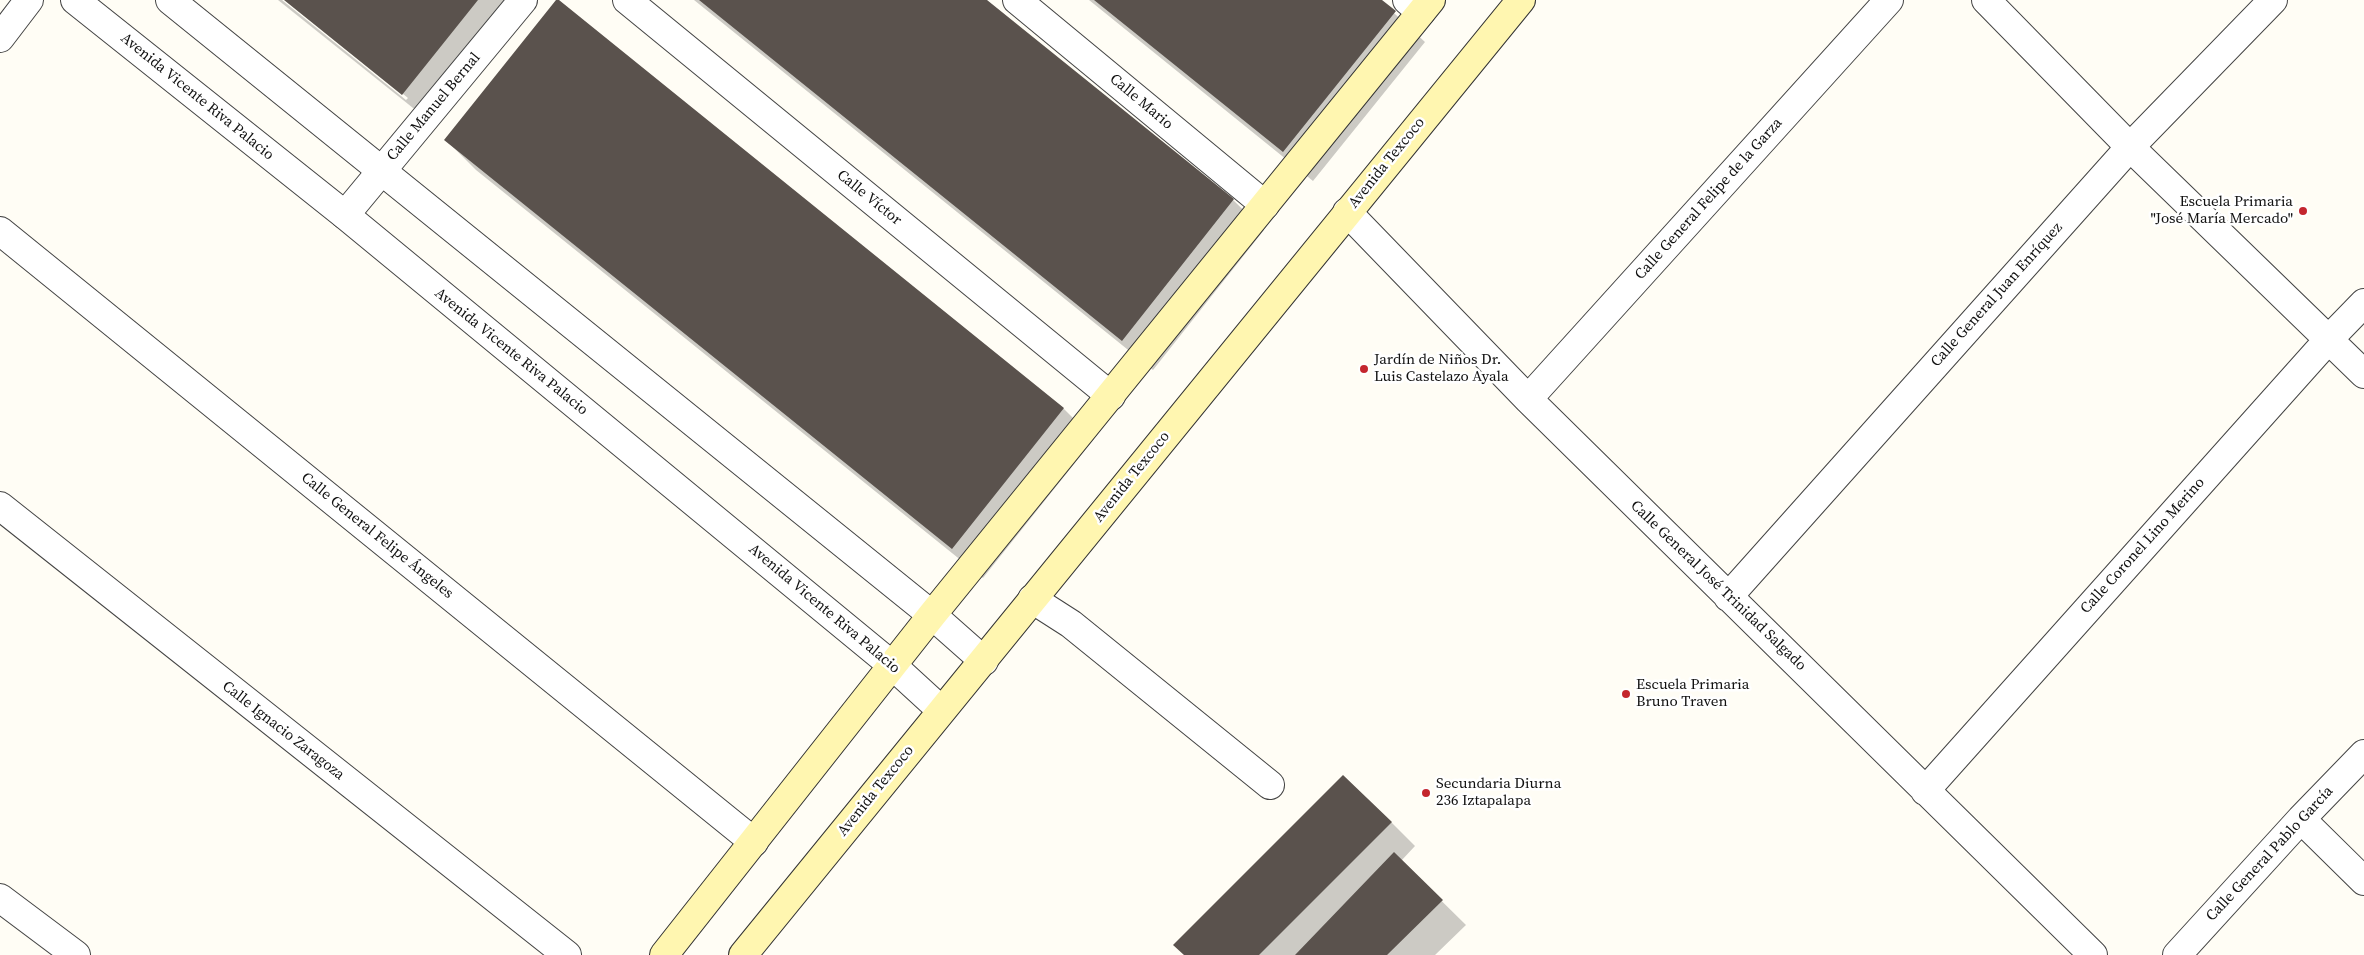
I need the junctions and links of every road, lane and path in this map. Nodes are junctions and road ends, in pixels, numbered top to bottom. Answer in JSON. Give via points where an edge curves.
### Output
{"nodes":[{"id":1,"x":29,"y":0,"type":"edge"},
{"id":2,"x":76,"y":0,"type":"edge"},
{"id":3,"x":170,"y":0,"type":"edge"},
{"id":4,"x":523,"y":0,"type":"edge"},
{"id":5,"x":626,"y":0,"type":"edge"},
{"id":6,"x":1017,"y":0,"type":"edge"},
{"id":7,"x":1521,"y":0,"type":"edge"},
{"id":8,"x":1889,"y":0,"type":"edge"},
{"id":9,"x":1986,"y":0,"type":"edge"},
{"id":10,"x":2274,"y":0,"type":"edge"},
{"id":11,"x":1420,"y":4,"type":"edge"},
{"id":12,"x":0,"y":38,"type":"edge"},
{"id":13,"x":2130,"y":147,"type":"junction"},
{"id":14,"x":382,"y":170,"type":"junction"},
{"id":15,"x":1266,"y":205,"type":"junction"},
{"id":16,"x":1347,"y":212,"type":"junction"},
{"id":17,"x":345,"y":215,"type":"junction"},
{"id":18,"x":0,"y":230,"type":"edge"},
{"id":19,"x":2364,"y":303,"type":"edge"},
{"id":20,"x":2329,"y":339,"type":"junction"},
{"id":21,"x":2364,"y":374,"type":"edge"},
{"id":22,"x":1111,"y":396,"type":"junction"},
{"id":23,"x":1528,"y":399,"type":"junction"},
{"id":24,"x":0,"y":506,"type":"edge"},
{"id":25,"x":1728,"y":597,"type":"junction"},
{"id":26,"x":1032,"y":599,"type":"junction"},
{"id":27,"x":932,"y":615,"type":"junction"},
{"id":28,"x":984,"y":661,"type":"junction"},
{"id":29,"x":893,"y":666,"type":"junction"},
{"id":30,"x":941,"y":710,"type":"junction"},
{"id":31,"x":2364,"y":754,"type":"edge"},
{"id":32,"x":1270,"y":785,"type":"dead end"},
{"id":33,"x":1924,"y":790,"type":"junction"},
{"id":34,"x":2301,"y":819,"type":"junction"},
{"id":35,"x":754,"y":842,"type":"junction"},
{"id":36,"x":2364,"y":881,"type":"edge"},
{"id":37,"x":0,"y":898,"type":"edge"},
{"id":38,"x":744,"y":954,"type":"edge"},
{"id":39,"x":76,"y":955,"type":"edge"},
{"id":40,"x":567,"y":955,"type":"edge"},
{"id":41,"x":664,"y":955,"type":"edge"},
{"id":42,"x":2093,"y":955,"type":"edge"},
{"id":43,"x":2177,"y":955,"type":"edge"}],
"edges":[{"from":1,"to":12,"type":"street"},
{"from":2,"to":17,"type":"street","name":"Avenida Vicente Riva Palacio"},
{"from":3,"to":14,"type":"street"},
{"from":4,"to":14,"type":"street","name":"Calle Manuel Bernal"},
{"from":5,"to":22,"type":"street","name":"Calle Víctor"},
{"from":6,"to":15,"type":"street","name":"Calle Mario"},
{"from":7,"to":16,"type":"main road","name":"Avenida Texcoco"},
{"from":8,"to":23,"type":"street","name":"Calle General Felipe de la Garza"},
{"from":9,"to":13,"type":"street"},
{"from":10,"to":13,"type":"street","name":"Calle General Juan Enríquez"},
{"from":11,"to":15,"type":"main road"},
{"from":13,"to":20,"type":"street"},
{"from":13,"to":25,"type":"street","name":"Calle General Juan Enríquez"},
{"from":14,"to":17,"type":"street","name":"Calle Manuel Bernal"},
{"from":14,"to":27,"type":"street"},
{"from":15,"to":22,"type":"main road"},
{"from":16,"to":23,"type":"street","name":"Calle General José Trinidad Salgado"},
{"from":16,"to":26,"type":"main road","name":"Avenida Texcoco"},
{"from":17,"to":29,"type":"street","name":"Avenida Vicente Riva Palacio"},
{"from":18,"to":35,"type":"street","name":"Calle General Felipe Ángeles"},
{"from":19,"to":20,"type":"street","name":"Calle Coronel Lino Merino"},
{"from":20,"to":21,"type":"street"},
{"from":20,"to":33,"type":"street","name":"Calle Coronel Lino Merino"},
{"from":22,"to":27,"type":"main road"},
{"from":23,"to":25,"type":"street","name":"Calle General José Trinidad Salgado"},
{"from":24,"to":40,"type":"street","name":"Calle Ignacio Zaragoza"},
{"from":25,"to":33,"type":"street","name":"Calle General José Trinidad Salgado"},
{"from":26,"to":28,"type":"main road","name":"Avenida Texcoco"},
{"from":26,"to":32,"type":"street","via":[[1071,624]]},
{"from":27,"to":28,"type":"street"},
{"from":27,"to":29,"type":"main road"},
{"from":28,"to":30,"type":"main road","name":"Avenida Texcoco"},
{"from":29,"to":30,"type":"street","name":"Avenida Vicente Riva Palacio"},
{"from":29,"to":35,"type":"main road"},
{"from":30,"to":38,"type":"main road","name":"Avenida Texcoco"},
{"from":31,"to":34,"type":"street","name":"Calle General Pablo García"},
{"from":33,"to":42,"type":"street","name":"Calle General José Trinidad Salgado"},
{"from":34,"to":36,"type":"street"},
{"from":34,"to":43,"type":"street","name":"Calle General Pablo García"},
{"from":35,"to":41,"type":"main road"},
{"from":37,"to":39,"type":"street"}]}
